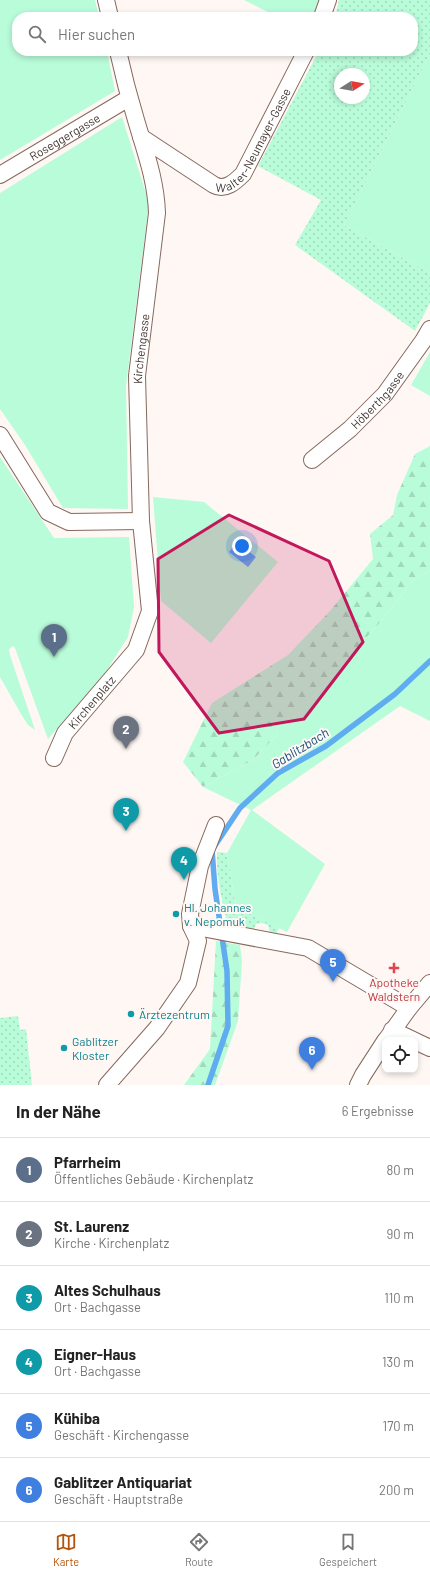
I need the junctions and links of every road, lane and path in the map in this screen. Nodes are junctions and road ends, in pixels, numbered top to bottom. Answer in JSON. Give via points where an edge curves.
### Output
{"nodes":[{"id":1,"x":106,"y":0,"type":"edge"},
{"id":2,"x":328,"y":0,"type":"edge"},
{"id":3,"x":109,"y":12,"type":"edge"},
{"id":4,"x":324,"y":12,"type":"edge"},
{"id":5,"x":119,"y":56,"type":"edge"},
{"id":6,"x":303,"y":56,"type":"edge"},
{"id":7,"x":129,"y":98,"type":"junction"},
{"id":8,"x":141,"y":137,"type":"junction"},
{"id":9,"x":0,"y":175,"type":"edge"},
{"id":10,"x":430,"y":329,"type":"edge"},
{"id":11,"x":0,"y":435,"type":"edge"},
{"id":12,"x":312,"y":460,"type":"dead end"},
{"id":13,"x":141,"y":520,"type":"junction"},
{"id":14,"x":136,"y":650,"type":"joint"},
{"id":15,"x":54,"y":758,"type":"dead end"},
{"id":16,"x":216,"y":825,"type":"dead end"},
{"id":17,"x":197,"y":928,"type":"junction"},
{"id":18,"x":430,"y":983,"type":"edge"},
{"id":19,"x":409,"y":1008,"type":"junction"},
{"id":20,"x":388,"y":1037,"type":"edge"},
{"id":21,"x":418,"y":1042,"type":"edge"},
{"id":22,"x":382,"y":1046,"type":"edge"},
{"id":23,"x":430,"y":1048,"type":"edge"},
{"id":24,"x":107,"y":1085,"type":"edge"},
{"id":25,"x":358,"y":1085,"type":"edge"}],
"edges":[{"from":1,"to":3,"type":"street"},
{"from":2,"to":4,"type":"street"},
{"from":5,"to":7,"type":"street","name":"Kirchengasse"},
{"from":6,"to":8,"type":"street","name":"Walter-Neumayer-Gasse","via":[[242,174],[228,186],[220,188],[214,185]]},
{"from":7,"to":8,"type":"street","name":"Kirchengasse"},
{"from":7,"to":9,"type":"street","name":"Roseggergasse"},
{"from":8,"to":13,"type":"street","name":"Kirchengasse","via":[[150,165],[157,213],[137,376]]},
{"from":10,"to":12,"type":"street","name":"Höberthgasse","via":[[385,394],[350,429]]},
{"from":11,"to":13,"type":"street","via":[[48,512],[69,522]]},
{"from":13,"to":14,"type":"street","name":"Kirchengasse","via":[[150,611]]},
{"from":14,"to":15,"type":"street","name":"Kirchenplatz","via":[[65,733]]},
{"from":16,"to":17,"type":"street","via":[[200,866],[190,914]]},
{"from":17,"to":19,"type":"street","via":[[308,948]]},
{"from":17,"to":24,"type":"street","via":[[198,942],[188,983],[158,1028]]},
{"from":18,"to":19,"type":"street"},
{"from":19,"to":20,"type":"street"},
{"from":21,"to":23,"type":"street"},
{"from":22,"to":25,"type":"street"}]}
